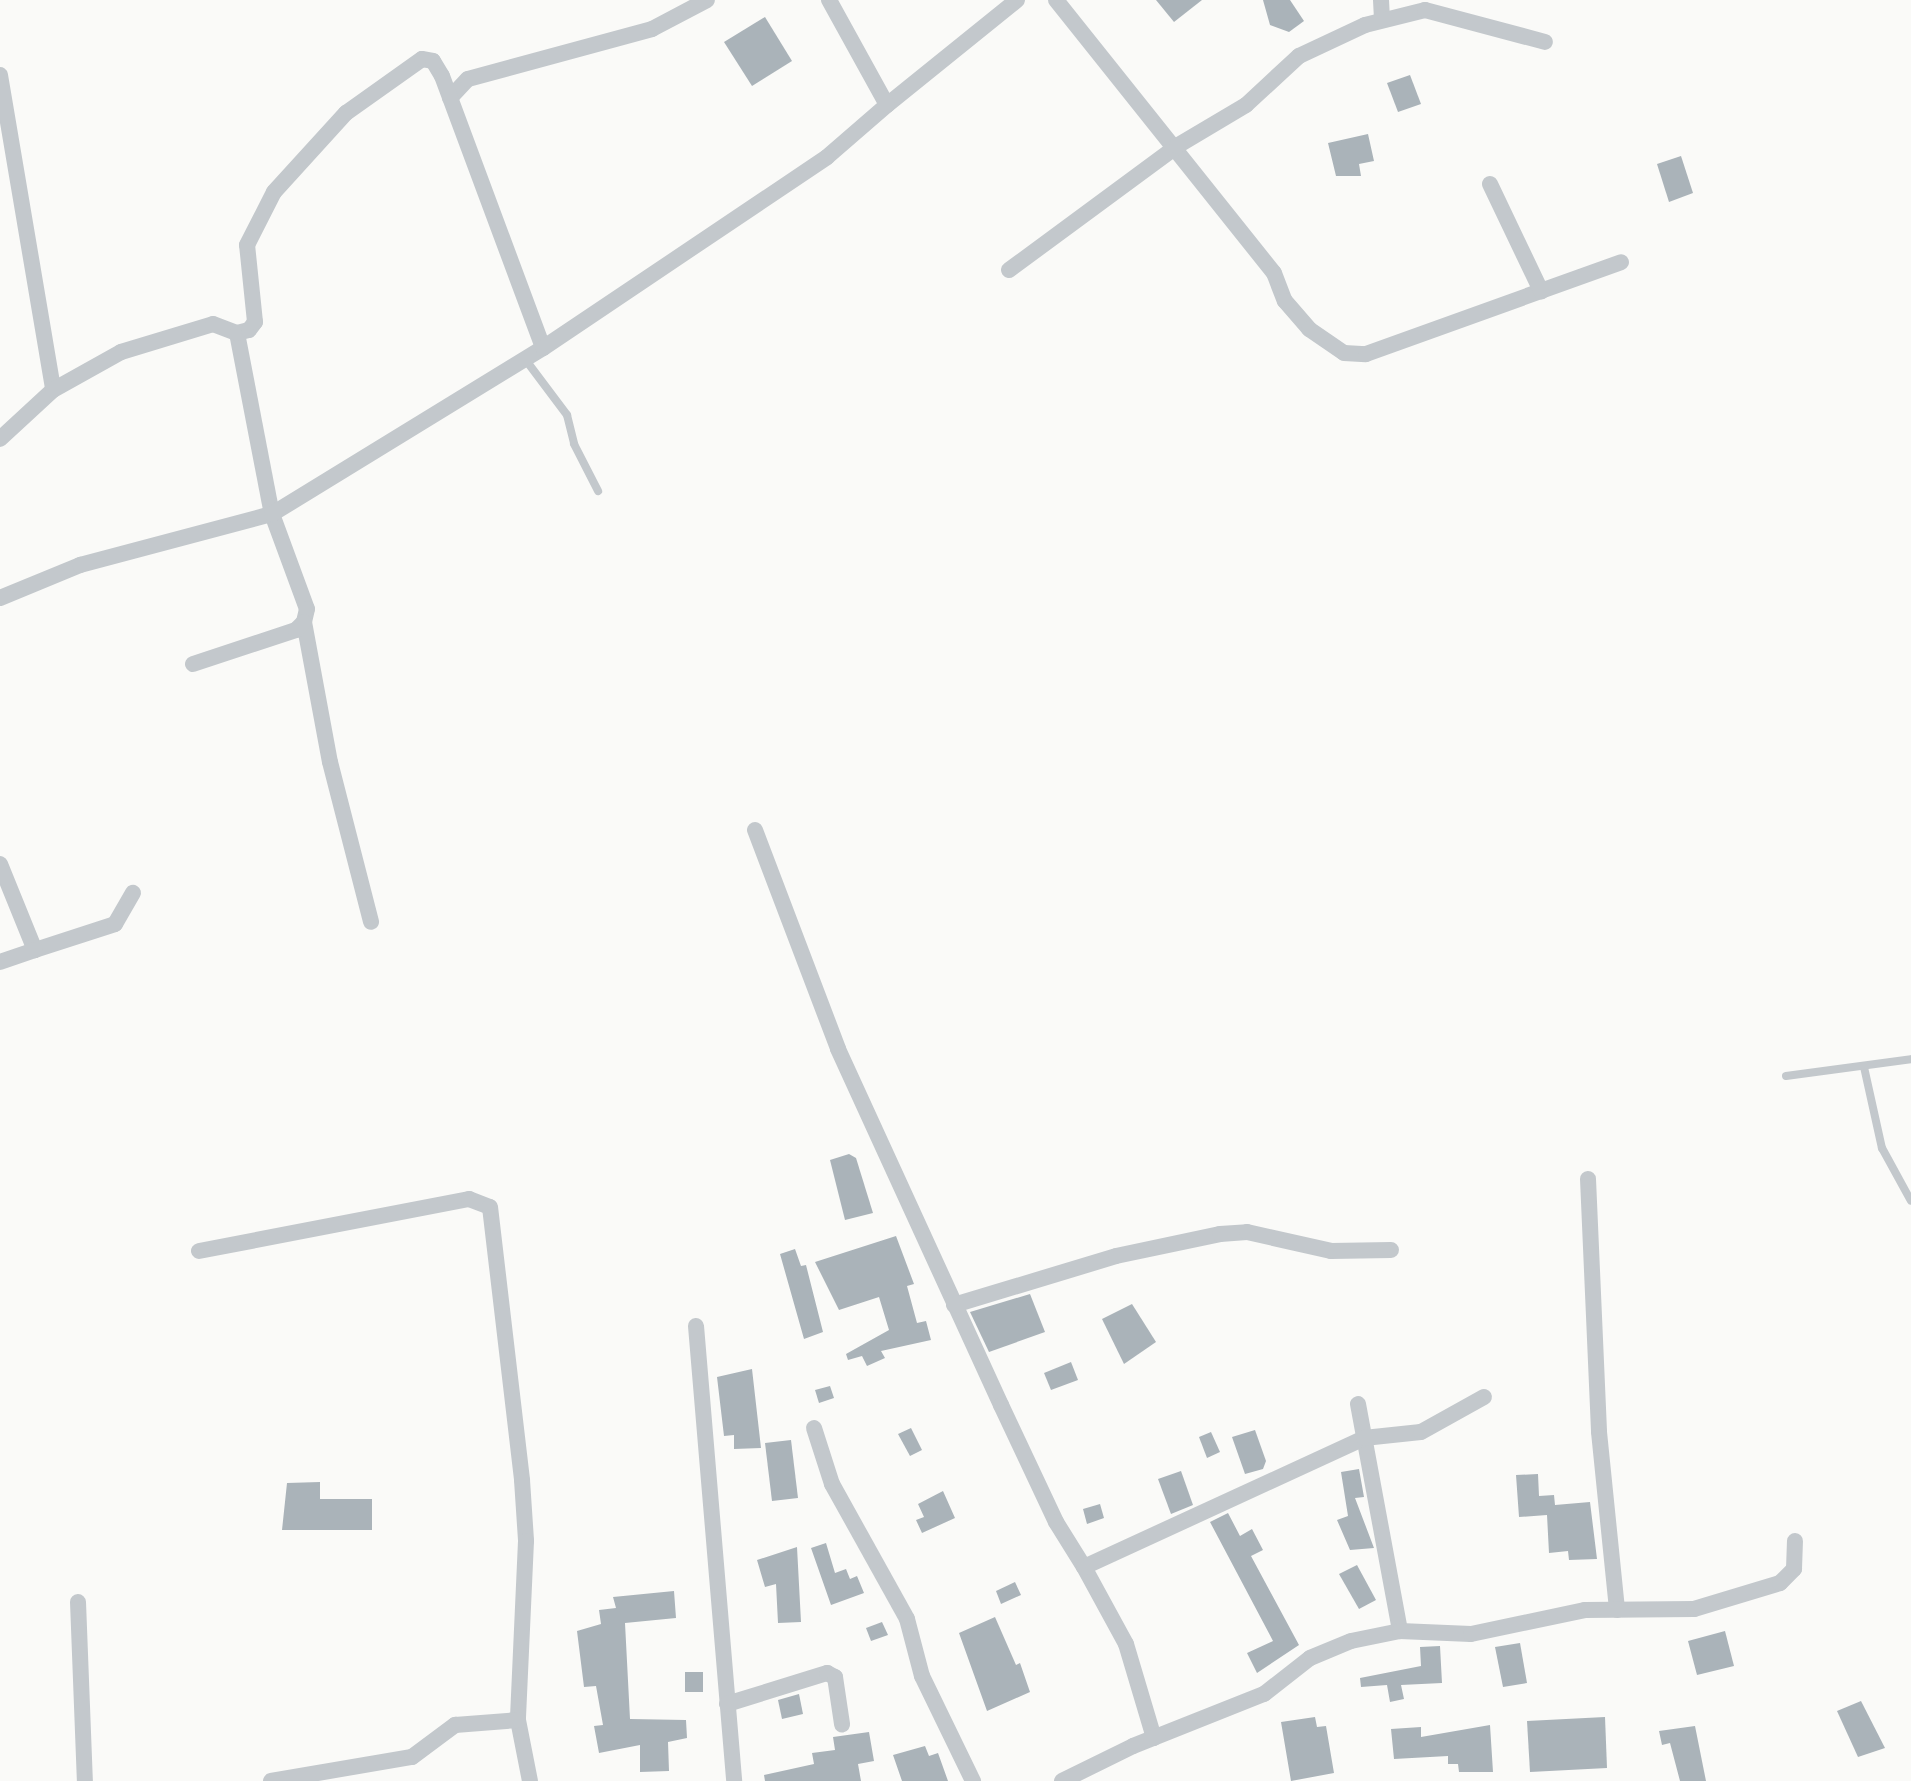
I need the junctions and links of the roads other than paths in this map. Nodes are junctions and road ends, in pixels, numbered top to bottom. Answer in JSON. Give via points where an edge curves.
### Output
{"nodes":[{"id":1,"x":707,"y":0,"type":"edge"},
{"id":2,"x":829,"y":0,"type":"edge"},
{"id":3,"x":1017,"y":0,"type":"edge"},
{"id":4,"x":1056,"y":0,"type":"edge"},
{"id":5,"x":1381,"y":0,"type":"edge"},
{"id":6,"x":1382,"y":19,"type":"junction"},
{"id":7,"x":1545,"y":42,"type":"dead end"},
{"id":8,"x":0,"y":75,"type":"edge"},
{"id":9,"x":450,"y":98,"type":"junction"},
{"id":10,"x":887,"y":105,"type":"junction"},
{"id":11,"x":1177,"y":146,"type":"junction"},
{"id":12,"x":1490,"y":184,"type":"dead end"},
{"id":13,"x":1621,"y":262,"type":"dead end"},
{"id":14,"x":1009,"y":270,"type":"dead end"},
{"id":15,"x":1541,"y":291,"type":"junction"},
{"id":16,"x":237,"y":333,"type":"junction"},
{"id":17,"x":543,"y":348,"type":"junction"},
{"id":18,"x":525,"y":359,"type":"junction"},
{"id":19,"x":53,"y":390,"type":"junction"},
{"id":20,"x":0,"y":439,"type":"edge"},
{"id":21,"x":598,"y":491,"type":"dead end"},
{"id":22,"x":272,"y":514,"type":"junction"},
{"id":23,"x":0,"y":598,"type":"edge"},
{"id":24,"x":304,"y":622,"type":"junction"},
{"id":25,"x":193,"y":664,"type":"dead end"},
{"id":26,"x":755,"y":830,"type":"dead end"},
{"id":27,"x":0,"y":864,"type":"edge"},
{"id":28,"x":133,"y":893,"type":"dead end"},
{"id":29,"x":371,"y":922,"type":"dead end"},
{"id":30,"x":35,"y":950,"type":"junction"},
{"id":31,"x":0,"y":962,"type":"edge"},
{"id":32,"x":1911,"y":1059,"type":"edge"},
{"id":33,"x":1864,"y":1067,"type":"junction"},
{"id":34,"x":1786,"y":1076,"type":"dead end"},
{"id":35,"x":1588,"y":1179,"type":"dead end"},
{"id":36,"x":1911,"y":1201,"type":"edge"},
{"id":37,"x":1391,"y":1250,"type":"dead end"},
{"id":38,"x":199,"y":1251,"type":"dead end"},
{"id":39,"x":954,"y":1305,"type":"junction"},
{"id":40,"x":696,"y":1326,"type":"dead end"},
{"id":41,"x":1484,"y":1397,"type":"dead end"},
{"id":42,"x":1358,"y":1404,"type":"dead end"},
{"id":43,"x":814,"y":1428,"type":"dead end"},
{"id":44,"x":1364,"y":1438,"type":"junction"},
{"id":45,"x":1795,"y":1541,"type":"dead end"},
{"id":46,"x":1084,"y":1567,"type":"junction"},
{"id":47,"x":78,"y":1602,"type":"dead end"},
{"id":48,"x":1617,"y":1610,"type":"junction"},
{"id":49,"x":1400,"y":1631,"type":"junction"},
{"id":50,"x":727,"y":1704,"type":"junction"},
{"id":51,"x":518,"y":1720,"type":"junction"},
{"id":52,"x":842,"y":1724,"type":"dead end"},
{"id":53,"x":1154,"y":1738,"type":"junction"},
{"id":54,"x":85,"y":1781,"type":"edge"},
{"id":55,"x":271,"y":1781,"type":"edge"},
{"id":56,"x":530,"y":1781,"type":"edge"},
{"id":57,"x":734,"y":1781,"type":"edge"},
{"id":58,"x":973,"y":1781,"type":"edge"},
{"id":59,"x":1062,"y":1781,"type":"edge"}],
"edges":[{"from":1,"to":9,"type":"street","via":[[652,29],[468,79]]},
{"from":2,"to":10,"type":"street"},
{"from":3,"to":10,"type":"street"},
{"from":4,"to":11,"type":"street"},
{"from":5,"to":6,"type":"street"},
{"from":6,"to":7,"type":"street","via":[[1425,10]]},
{"from":6,"to":11,"type":"street","via":[[1299,56],[1246,105]]},
{"from":8,"to":19,"type":"street"},
{"from":9,"to":16,"type":"street","via":[[433,61],[422,59],[346,113],[285,180],[247,245],[255,322]]},
{"from":9,"to":17,"type":"street"},
{"from":10,"to":17,"type":"street","via":[[827,157]]},
{"from":11,"to":14,"type":"street"},
{"from":11,"to":15,"type":"street","via":[[1274,273],[1285,301],[1309,329],[1344,353],[1366,354]]},
{"from":12,"to":15,"type":"street"},
{"from":13,"to":15,"type":"street"},
{"from":16,"to":19,"type":"street","via":[[213,324],[133,348]]},
{"from":16,"to":22,"type":"street"},
{"from":17,"to":18,"type":"street"},
{"from":18,"to":21,"type":"lane","via":[[567,415],[574,444]]},
{"from":18,"to":22,"type":"street"},
{"from":19,"to":20,"type":"street"},
{"from":22,"to":23,"type":"street","via":[[80,565]]},
{"from":22,"to":24,"type":"street","via":[[307,609]]},
{"from":24,"to":25,"type":"street","via":[[296,630]]},
{"from":24,"to":29,"type":"street","via":[[330,762]]},
{"from":26,"to":39,"type":"street","via":[[838,1049]]},
{"from":27,"to":30,"type":"street"},
{"from":28,"to":30,"type":"street","via":[[115,924]]},
{"from":30,"to":31,"type":"street"},
{"from":32,"to":33,"type":"lane"},
{"from":33,"to":34,"type":"lane"},
{"from":33,"to":36,"type":"lane","via":[[1882,1148]]},
{"from":35,"to":48,"type":"street","via":[[1599,1432]]},
{"from":37,"to":39,"type":"street","via":[[1331,1251],[1247,1232],[1220,1234],[1116,1256]]},
{"from":38,"to":51,"type":"street","via":[[469,1199],[490,1207],[526,1541]]},
{"from":39,"to":46,"type":"street","via":[[1056,1522]]},
{"from":40,"to":50,"type":"street"},
{"from":41,"to":44,"type":"street","via":[[1421,1432]]},
{"from":42,"to":44,"type":"street"},
{"from":43,"to":58,"type":"street","via":[[832,1484],[907,1619],[922,1676]]},
{"from":44,"to":46,"type":"street"},
{"from":44,"to":49,"type":"street"},
{"from":45,"to":48,"type":"street","via":[[1794,1569],[1780,1583],[1694,1609]]},
{"from":46,"to":53,"type":"street","via":[[1126,1644]]},
{"from":47,"to":54,"type":"street"},
{"from":48,"to":49,"type":"street","via":[[1585,1610],[1471,1634]]},
{"from":49,"to":53,"type":"street","via":[[1351,1641],[1310,1658],[1264,1694]]},
{"from":50,"to":52,"type":"street","via":[[827,1673],[835,1677]]},
{"from":50,"to":57,"type":"street"},
{"from":51,"to":55,"type":"street","via":[[455,1725],[412,1757]]},
{"from":51,"to":56,"type":"street"},
{"from":53,"to":59,"type":"street"}]}
